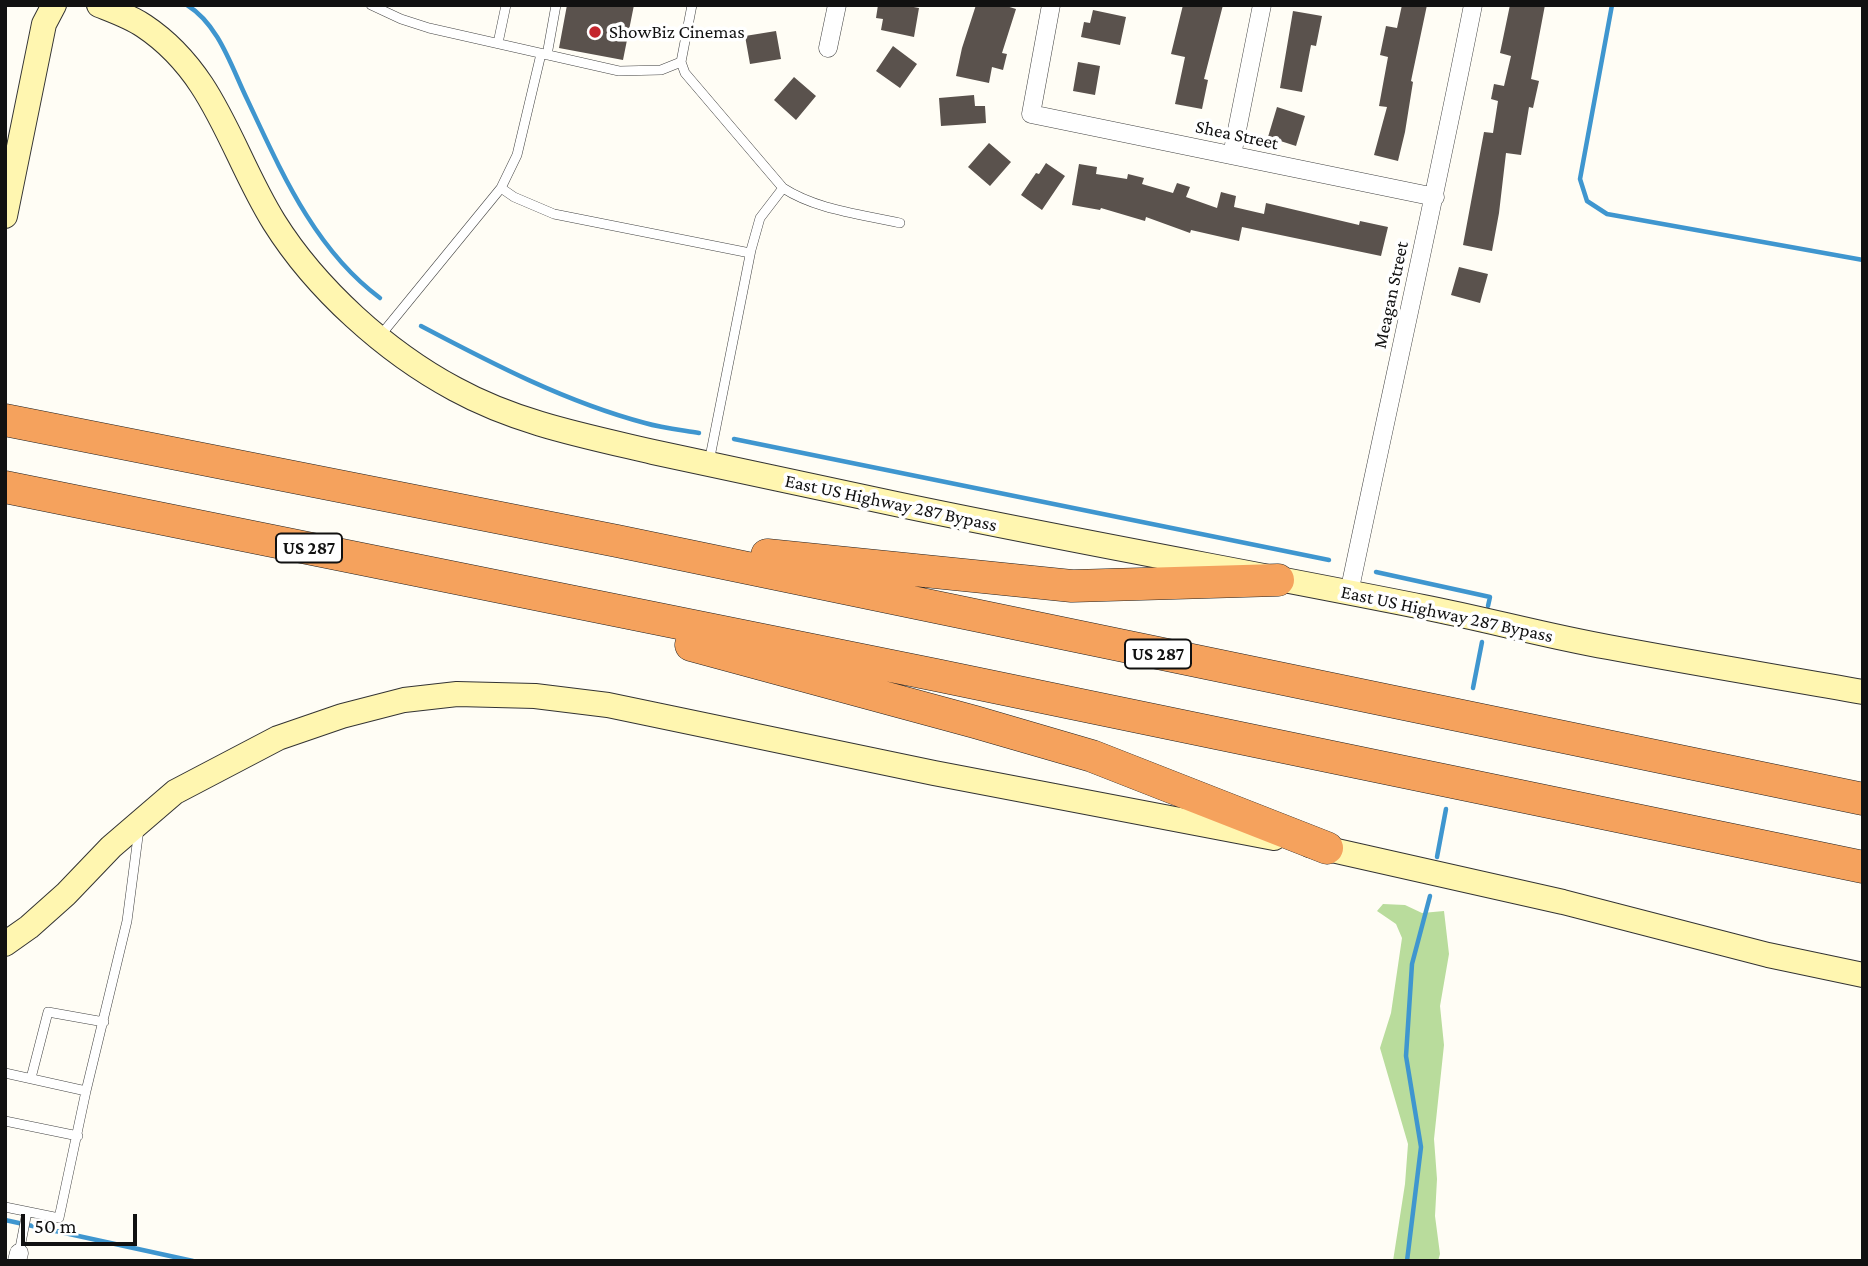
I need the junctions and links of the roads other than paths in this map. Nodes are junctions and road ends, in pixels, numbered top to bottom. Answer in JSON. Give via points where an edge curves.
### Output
{"nodes":[{"id":1,"x":99,"y":5,"type":"edge"},
{"id":2,"x":371,"y":5,"type":"edge"},
{"id":3,"x":506,"y":5,"type":"edge"},
{"id":4,"x":556,"y":5,"type":"edge"},
{"id":5,"x":692,"y":5,"type":"edge"},
{"id":6,"x":837,"y":5,"type":"edge"},
{"id":7,"x":1051,"y":5,"type":"edge"},
{"id":8,"x":1262,"y":5,"type":"edge"},
{"id":9,"x":1473,"y":5,"type":"edge"},
{"id":10,"x":46,"y":11,"type":"edge"},
{"id":11,"x":498,"y":43,"type":"junction"},
{"id":12,"x":828,"y":48,"type":"dead end"},
{"id":13,"x":544,"y":54,"type":"junction"},
{"id":14,"x":681,"y":62,"type":"junction"},
{"id":15,"x":1232,"y":155,"type":"junction"},
{"id":16,"x":501,"y":188,"type":"junction"},
{"id":17,"x":783,"y":188,"type":"junction"},
{"id":18,"x":1435,"y":197,"type":"junction"},
{"id":19,"x":5,"y":216,"type":"edge"},
{"id":20,"x":900,"y":223,"type":"dead end"},
{"id":21,"x":750,"y":253,"type":"junction"},
{"id":22,"x":379,"y":337,"type":"junction"},
{"id":23,"x":5,"y":420,"type":"edge"},
{"id":24,"x":709,"y":464,"type":"junction"},
{"id":25,"x":5,"y":487,"type":"edge"},
{"id":26,"x":454,"y":509,"type":"junction"},
{"id":27,"x":1278,"y":580,"type":"junction"},
{"id":28,"x":1349,"y":593,"type":"junction"},
{"id":29,"x":614,"y":610,"type":"junction"},
{"id":30,"x":1863,"y":692,"type":"edge"},
{"id":31,"x":1863,"y":799,"type":"edge"},
{"id":32,"x":141,"y":820,"type":"junction"},
{"id":33,"x":1327,"y":848,"type":"junction"},
{"id":34,"x":1863,"y":867,"type":"edge"},
{"id":35,"x":5,"y":944,"type":"edge"},
{"id":36,"x":1863,"y":975,"type":"edge"},
{"id":37,"x":104,"y":1022,"type":"junction"},
{"id":38,"x":5,"y":1073,"type":"edge"},
{"id":39,"x":31,"y":1078,"type":"junction"},
{"id":40,"x":86,"y":1091,"type":"junction"},
{"id":41,"x":5,"y":1121,"type":"edge"},
{"id":42,"x":78,"y":1136,"type":"junction"},
{"id":43,"x":5,"y":1208,"type":"edge"},
{"id":44,"x":27,"y":1212,"type":"junction"},
{"id":45,"x":18,"y":1257,"type":"edge"}],
"edges":[{"from":1,"to":22,"type":"main road","name":"East US Highway 287 Bypass","via":[[141,23],[172,47],[215,104],[270,217],[290,247]]},
{"from":2,"to":11,"type":"lane","via":[[413,23]]},
{"from":3,"to":11,"type":"lane"},
{"from":4,"to":13,"type":"lane"},
{"from":5,"to":14,"type":"lane"},
{"from":6,"to":12,"type":"street"},
{"from":7,"to":15,"type":"street","name":"Shea Street","via":[[1031,114]]},
{"from":8,"to":15,"type":"street"},
{"from":9,"to":18,"type":"street","name":"Meagan Street"},
{"from":10,"to":19,"type":"main road"},
{"from":11,"to":13,"type":"lane"},
{"from":13,"to":14,"type":"lane","via":[[620,71],[661,70]]},
{"from":13,"to":16,"type":"lane","via":[[517,155]]},
{"from":14,"to":17,"type":"lane","via":[[685,73]]},
{"from":15,"to":18,"type":"street","name":"Shea Street"},
{"from":16,"to":21,"type":"lane","via":[[554,214]]},
{"from":16,"to":22,"type":"lane"},
{"from":17,"to":20,"type":"lane","via":[[818,204]]},
{"from":17,"to":21,"type":"lane","via":[[760,218]]},
{"from":18,"to":28,"type":"street","name":"Meagan Street"},
{"from":21,"to":24,"type":"lane"},
{"from":22,"to":24,"type":"main road","name":"East US Highway 287 Bypass","via":[[453,388],[496,410],[555,430]]},
{"from":23,"to":26,"type":"highway","number":"US 287"},
{"from":24,"to":27,"type":"main road","name":"East US Highway 287 Bypass"},
{"from":25,"to":29,"type":"highway","number":"US 287"},
{"from":26,"to":27,"type":"highway","via":[[487,505],[734,551],[1073,586]]},
{"from":26,"to":31,"type":"highway","number":"US 287"},
{"from":27,"to":28,"type":"main road","name":"East US Highway 287 Bypass"},
{"from":28,"to":30,"type":"main road","name":"East US Highway 287 Bypass","via":[[1604,647]]},
{"from":29,"to":33,"type":"highway","via":[[645,630],[676,641],[1092,757]]},
{"from":29,"to":34,"type":"highway","number":"US 287"},
{"from":32,"to":33,"type":"main road","via":[[175,792],[278,738],[342,716],[404,700],[457,694],[522,695],[608,705]]},
{"from":32,"to":35,"type":"main road","via":[[38,919]]},
{"from":32,"to":37,"type":"lane","via":[[127,921]]},
{"from":33,"to":36,"type":"main road"},
{"from":37,"to":39,"type":"lane","via":[[48,1012]]},
{"from":37,"to":40,"type":"lane"},
{"from":38,"to":39,"type":"lane"},
{"from":39,"to":40,"type":"lane"},
{"from":40,"to":42,"type":"lane"},
{"from":41,"to":42,"type":"lane"},
{"from":42,"to":44,"type":"lane","via":[[59,1218]]},
{"from":43,"to":44,"type":"lane"},
{"from":44,"to":45,"type":"lane"}]}
